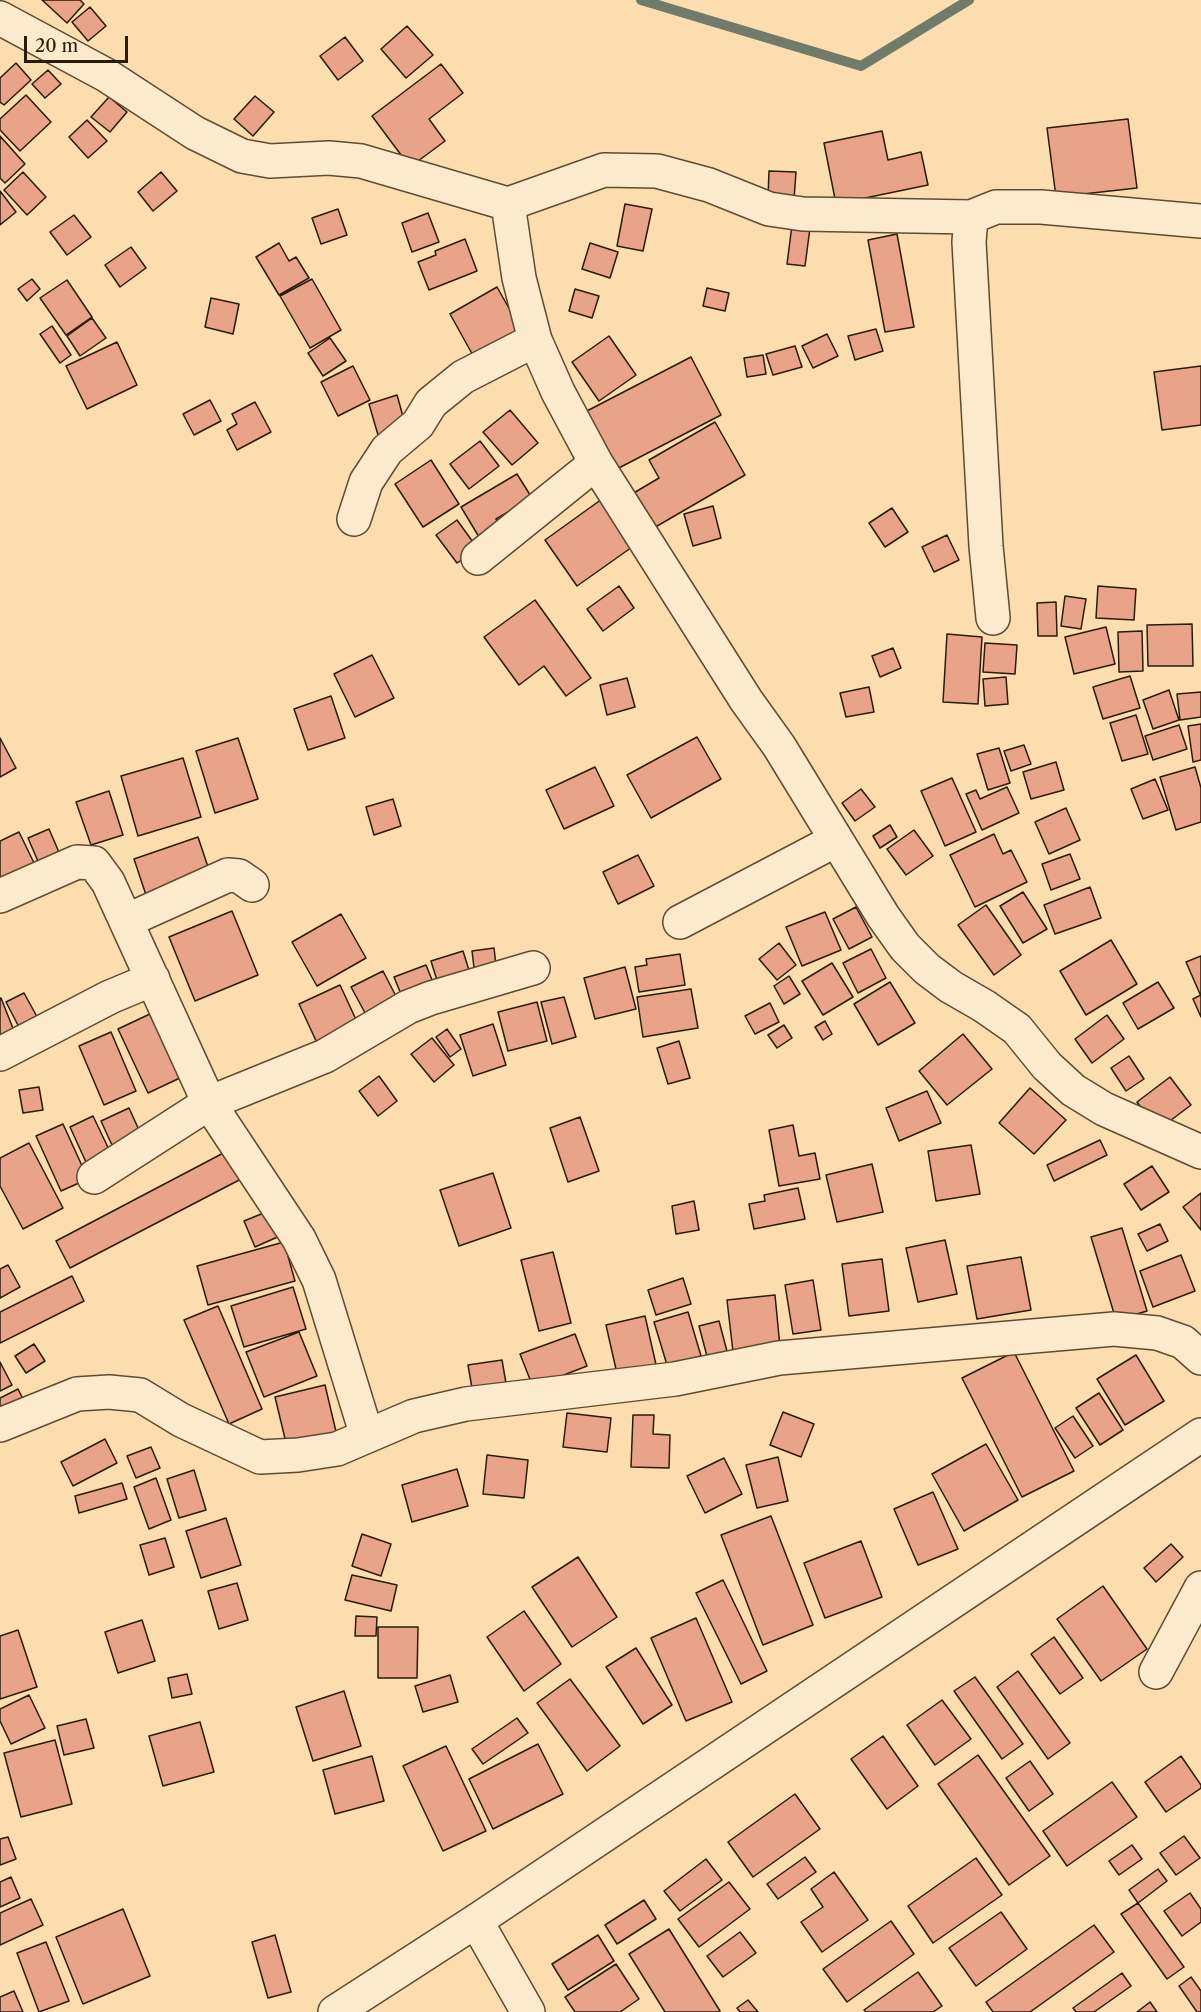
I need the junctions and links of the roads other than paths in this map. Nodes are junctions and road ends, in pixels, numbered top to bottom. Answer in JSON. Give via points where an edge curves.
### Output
{"nodes":[{"id":1,"x":0,"y":18,"type":"edge"},
{"id":2,"x":508,"y":204,"type":"junction"},
{"id":3,"x":971,"y":217,"type":"junction"},
{"id":4,"x":1201,"y":221,"type":"edge"},
{"id":5,"x":536,"y":340,"type":"junction"},
{"id":6,"x":596,"y":463,"type":"junction"},
{"id":7,"x":354,"y":519,"type":"dead end"},
{"id":8,"x":478,"y":558,"type":"dead end"},
{"id":9,"x":993,"y":618,"type":"dead end"},
{"id":10,"x":836,"y":840,"type":"junction"},
{"id":11,"x":252,"y":885,"type":"dead end"},
{"id":12,"x":0,"y":896,"type":"edge"},
{"id":13,"x":126,"y":921,"type":"junction"},
{"id":14,"x":680,"y":922,"type":"dead end"},
{"id":15,"x":533,"y":968,"type":"dead end"},
{"id":16,"x":153,"y":979,"type":"junction"},
{"id":17,"x":0,"y":1054,"type":"edge"},
{"id":18,"x":209,"y":1103,"type":"junction"},
{"id":19,"x":1201,"y":1152,"type":"edge"},
{"id":20,"x":94,"y":1178,"type":"dead end"},
{"id":21,"x":1201,"y":1358,"type":"edge"},
{"id":22,"x":0,"y":1425,"type":"edge"},
{"id":23,"x":1201,"y":1435,"type":"edge"},
{"id":24,"x":367,"y":1436,"type":"junction"},
{"id":25,"x":1201,"y":1588,"type":"edge"},
{"id":26,"x":1156,"y":1672,"type":"dead end"},
{"id":27,"x":477,"y":1921,"type":"junction"},
{"id":28,"x":335,"y":2012,"type":"edge"},
{"id":29,"x":528,"y":2012,"type":"edge"}],
"edges":[{"from":1,"to":2,"type":"street","via":[[106,75],[195,133],[242,156],[270,161],[361,161]]},
{"from":2,"to":3,"type":"street","via":[[604,170],[657,171],[709,185],[769,209],[803,214]]},
{"from":2,"to":5,"type":"street","via":[[519,278]]},
{"from":3,"to":4,"type":"street","via":[[996,207],[1041,207]]},
{"from":3,"to":9,"type":"street","via":[[969,254]]},
{"from":5,"to":6,"type":"street","via":[[558,392]]},
{"from":5,"to":7,"type":"street","via":[[463,377],[431,404],[418,424],[387,450],[366,482]]},
{"from":6,"to":8,"type":"street"},
{"from":6,"to":10,"type":"street"},
{"from":10,"to":14,"type":"street"},
{"from":10,"to":19,"type":"street","via":[[883,916],[927,969],[1017,1029],[1073,1090],[1104,1109]]},
{"from":11,"to":13,"type":"street","via":[[239,876],[228,875]]},
{"from":12,"to":13,"type":"street","via":[[77,862],[94,863],[108,882]]},
{"from":13,"to":16,"type":"street"},
{"from":15,"to":18,"type":"street","via":[[408,1007],[325,1056]]},
{"from":16,"to":17,"type":"street"},
{"from":16,"to":18,"type":"street"},
{"from":18,"to":20,"type":"street"},
{"from":18,"to":24,"type":"street","via":[[299,1239],[319,1280]]},
{"from":21,"to":24,"type":"street","via":[[1183,1342],[1166,1336],[1114,1329],[778,1358],[675,1379],[466,1404],[414,1416]]},
{"from":22,"to":24,"type":"street","via":[[77,1394],[109,1392],[140,1395],[181,1420],[260,1457],[337,1449]]},
{"from":23,"to":27,"type":"street"},
{"from":25,"to":26,"type":"street"},
{"from":27,"to":28,"type":"street"},
{"from":27,"to":29,"type":"street"}]}
